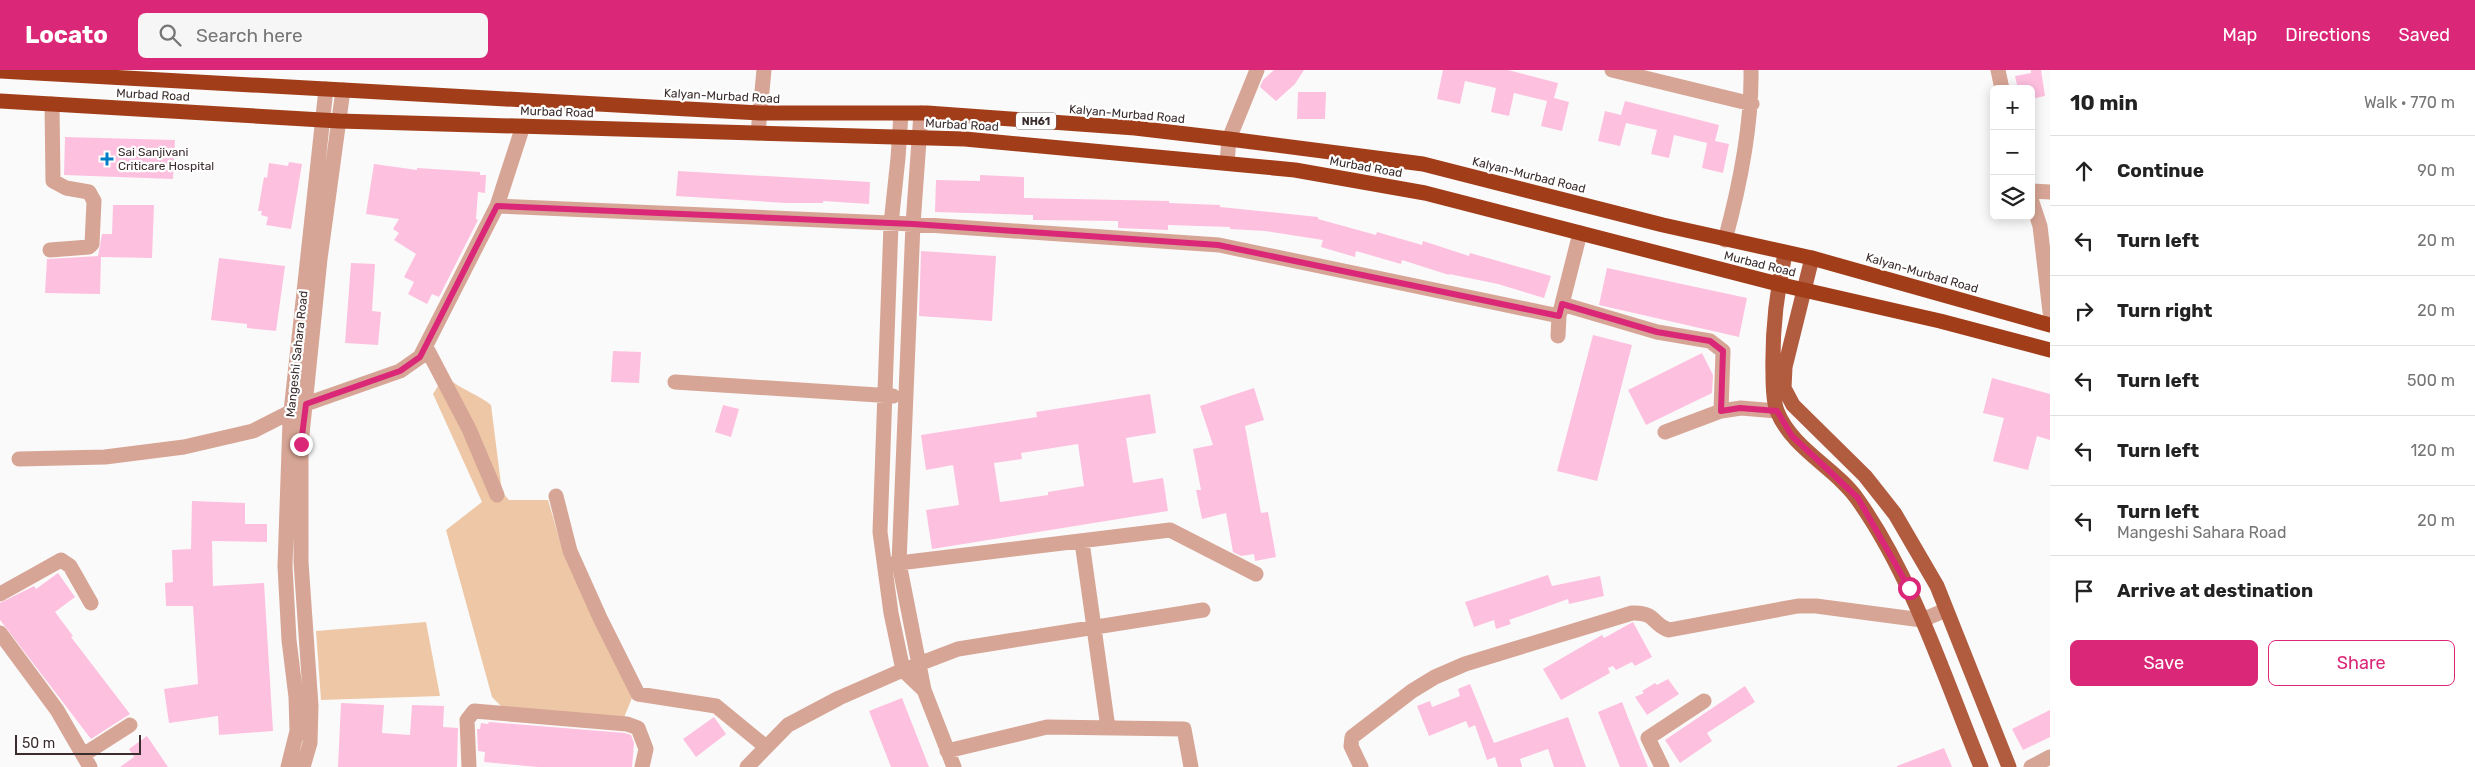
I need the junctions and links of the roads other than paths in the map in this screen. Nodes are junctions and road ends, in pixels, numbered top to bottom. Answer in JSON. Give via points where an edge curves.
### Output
{"nodes":[{"id":1,"x":0,"y":70,"type":"edge"},
{"id":2,"x":764,"y":70,"type":"edge"},
{"id":3,"x":1258,"y":70,"type":"edge"},
{"id":4,"x":1612,"y":70,"type":"edge"},
{"id":5,"x":1751,"y":70,"type":"edge"},
{"id":6,"x":1998,"y":70,"type":"edge"},
{"id":7,"x":146,"y":74,"type":"edge"},
{"id":8,"x":2001,"y":85,"type":"edge"},
{"id":9,"x":326,"y":89,"type":"junction"},
{"id":10,"x":343,"y":90,"type":"junction"},
{"id":11,"x":0,"y":101,"type":"edge"},
{"id":12,"x":52,"y":104,"type":"junction"},
{"id":13,"x":1752,"y":104,"type":"junction"},
{"id":14,"x":921,"y":113,"type":"junction"},
{"id":15,"x":760,"y":114,"type":"junction"},
{"id":16,"x":901,"y":114,"type":"junction"},
{"id":17,"x":323,"y":120,"type":"junction"},
{"id":18,"x":339,"y":121,"type":"junction"},
{"id":19,"x":523,"y":126,"type":"junction"},
{"id":20,"x":758,"y":133,"type":"junction"},
{"id":21,"x":900,"y":136,"type":"junction"},
{"id":22,"x":918,"y":138,"type":"junction"},
{"id":23,"x":1230,"y":140,"type":"junction"},
{"id":24,"x":1226,"y":163,"type":"junction"},
{"id":25,"x":2035,"y":190,"type":"edge"},
{"id":26,"x":2050,"y":192,"type":"edge"},
{"id":27,"x":497,"y":206,"type":"junction"},
{"id":28,"x":2035,"y":212,"type":"edge"},
{"id":29,"x":890,"y":224,"type":"junction"},
{"id":30,"x":913,"y":224,"type":"junction"},
{"id":31,"x":1580,"y":233,"type":"junction"},
{"id":32,"x":1725,"y":240,"type":"junction"},
{"id":33,"x":50,"y":250,"type":"dead end"},
{"id":34,"x":1785,"y":254,"type":"junction"},
{"id":35,"x":1812,"y":258,"type":"junction"},
{"id":36,"x":1778,"y":284,"type":"junction"},
{"id":37,"x":1805,"y":290,"type":"junction"},
{"id":38,"x":1561,"y":310,"type":"junction"},
{"id":39,"x":2050,"y":312,"type":"edge"},
{"id":40,"x":2050,"y":325,"type":"edge"},
{"id":41,"x":1558,"y":336,"type":"dead end"},
{"id":42,"x":426,"y":347,"type":"junction"},
{"id":43,"x":2050,"y":350,"type":"edge"},
{"id":44,"x":675,"y":382,"type":"dead end"},
{"id":45,"x":883,"y":395,"type":"junction"},
{"id":46,"x":905,"y":396,"type":"junction"},
{"id":47,"x":306,"y":404,"type":"junction"},
{"id":48,"x":1721,"y":411,"type":"junction"},
{"id":49,"x":1777,"y":411,"type":"junction"},
{"id":50,"x":290,"y":412,"type":"junction"},
{"id":51,"x":1665,"y":432,"type":"dead end"},
{"id":52,"x":1844,"y":456,"type":"junction"},
{"id":53,"x":19,"y":459,"type":"dead end"},
{"id":54,"x":1830,"y":472,"type":"junction"},
{"id":55,"x":497,"y":495,"type":"dead end"},
{"id":56,"x":556,"y":496,"type":"dead end"},
{"id":57,"x":1082,"y":542,"type":"junction"},
{"id":58,"x":892,"y":564,"type":"junction"},
{"id":59,"x":1256,"y":574,"type":"dead end"},
{"id":60,"x":0,"y":594,"type":"edge"},
{"id":61,"x":91,"y":602,"type":"dead end"},
{"id":62,"x":1203,"y":610,"type":"dead end"},
{"id":63,"x":1946,"y":610,"type":"junction"},
{"id":64,"x":1922,"y":620,"type":"junction"},
{"id":65,"x":1095,"y":628,"type":"junction"},
{"id":66,"x":0,"y":633,"type":"edge"},
{"id":67,"x":919,"y":663,"type":"junction"},
{"id":68,"x":904,"y":670,"type":"junction"},
{"id":69,"x":924,"y":690,"type":"junction"},
{"id":70,"x":1704,"y":701,"type":"dead end"},
{"id":71,"x":130,"y":725,"type":"dead end"},
{"id":72,"x":1108,"y":728,"type":"junction"},
{"id":73,"x":766,"y":747,"type":"junction"},
{"id":74,"x":946,"y":751,"type":"junction"},
{"id":75,"x":2050,"y":757,"type":"edge"},
{"id":76,"x":86,"y":761,"type":"edge"},
{"id":77,"x":288,"y":767,"type":"edge"},
{"id":78,"x":303,"y":767,"type":"edge"},
{"id":79,"x":469,"y":767,"type":"edge"},
{"id":80,"x":642,"y":767,"type":"edge"},
{"id":81,"x":747,"y":767,"type":"edge"},
{"id":82,"x":954,"y":767,"type":"edge"},
{"id":83,"x":1191,"y":767,"type":"edge"},
{"id":84,"x":1361,"y":767,"type":"edge"},
{"id":85,"x":1662,"y":767,"type":"edge"},
{"id":86,"x":1981,"y":767,"type":"edge"},
{"id":87,"x":2009,"y":767,"type":"edge"},
{"id":88,"x":2031,"y":767,"type":"edge"}],
"edges":[{"from":1,"to":7,"type":"highway","name":"Kalyan-Murbad Road","number":"NH61"},
{"from":2,"to":15,"type":"street"},
{"from":3,"to":23,"type":"street"},
{"from":4,"to":13,"type":"street"},
{"from":5,"to":13,"type":"street"},
{"from":6,"to":8,"type":"street"},
{"from":7,"to":9,"type":"highway","name":"Kalyan-Murbad Road","number":"NH61"},
{"from":9,"to":10,"type":"highway","name":"Kalyan-Murbad Road","number":"NH61"},
{"from":9,"to":17,"type":"street","name":"Mangeshi Sahara Road"},
{"from":10,"to":15,"type":"highway","name":"Kalyan-Murbad Road","number":"NH61"},
{"from":10,"to":18,"type":"street","name":"Mangeshi Sahara Road"},
{"from":11,"to":12,"type":"highway","name":"Murbad Road","number":"NH61"},
{"from":12,"to":17,"type":"highway","name":"Murbad Road","number":"NH61"},
{"from":12,"to":33,"type":"street","via":[[53,181],[66,188],[90,192],[94,200],[92,244],[89,248]]},
{"from":13,"to":32,"type":"street"},
{"from":14,"to":16,"type":"highway","name":"Kalyan-Murbad Road","number":"NH61"},
{"from":14,"to":22,"type":"street"},
{"from":14,"to":23,"type":"highway","name":"Kalyan-Murbad Road","number":"NH61","via":[[1135,128]]},
{"from":15,"to":16,"type":"highway","name":"Kalyan-Murbad Road","number":"NH61"},
{"from":15,"to":20,"type":"street"},
{"from":16,"to":21,"type":"street"},
{"from":17,"to":18,"type":"highway","name":"Murbad Road","number":"NH61"},
{"from":17,"to":50,"type":"street","name":"Mangeshi Sahara Road"},
{"from":18,"to":19,"type":"highway","name":"Murbad Road","number":"NH61"},
{"from":18,"to":47,"type":"street","name":"Mangeshi Sahara Road","via":[[320,258]]},
{"from":19,"to":20,"type":"highway","name":"Murbad Road","number":"NH61"},
{"from":19,"to":27,"type":"street"},
{"from":20,"to":21,"type":"highway","name":"Murbad Road","number":"NH61"},
{"from":21,"to":22,"type":"highway","name":"Murbad Road","number":"NH61"},
{"from":21,"to":29,"type":"street"},
{"from":22,"to":24,"type":"highway","name":"Murbad Road","number":"NH61","via":[[965,139]]},
{"from":22,"to":30,"type":"street"},
{"from":23,"to":24,"type":"street"},
{"from":23,"to":32,"type":"highway","name":"Kalyan-Murbad Road","number":"NH61","via":[[1423,164]]},
{"from":24,"to":31,"type":"highway","name":"Murbad Road","number":"NH61","via":[[1295,170],[1425,193]]},
{"from":25,"to":26,"type":"street"},
{"from":27,"to":29,"type":"street"},
{"from":27,"to":42,"type":"street"},
{"from":28,"to":39,"type":"street","via":[[2040,226]]},
{"from":29,"to":30,"type":"street"},
{"from":29,"to":45,"type":"street"},
{"from":30,"to":38,"type":"street","via":[[1218,245]]},
{"from":30,"to":46,"type":"street"},
{"from":31,"to":36,"type":"highway","name":"Murbad Road","number":"NH61"},
{"from":31,"to":38,"type":"street"},
{"from":32,"to":34,"type":"highway","name":"Kalyan-Murbad Road","number":"NH61"},
{"from":34,"to":35,"type":"highway","name":"Kalyan-Murbad Road","number":"NH61"},
{"from":34,"to":36,"type":"main road"},
{"from":35,"to":37,"type":"main road"},
{"from":35,"to":40,"type":"highway","name":"Kalyan-Murbad Road","number":"NH61"},
{"from":36,"to":37,"type":"highway","name":"Murbad Road","number":"NH61"},
{"from":36,"to":49,"type":"main road","via":[[1772,340]]},
{"from":37,"to":43,"type":"highway","name":"Murbad Road","number":"NH61"},
{"from":37,"to":52,"type":"main road","via":[[1785,367],[1784,388],[1793,405]]},
{"from":38,"to":41,"type":"street"},
{"from":38,"to":48,"type":"street","via":[[1710,341],[1723,351]]},
{"from":42,"to":47,"type":"street","via":[[420,357],[400,371]]},
{"from":42,"to":55,"type":"street"},
{"from":44,"to":45,"type":"street"},
{"from":45,"to":46,"type":"street"},
{"from":45,"to":58,"type":"street","via":[[880,532]]},
{"from":46,"to":58,"type":"street"},
{"from":47,"to":50,"type":"street"},
{"from":47,"to":78,"type":"street","name":"Mangeshi Sahara Road","via":[[300,479],[301,562],[311,706],[310,743]]},
{"from":48,"to":49,"type":"street","via":[[1740,408]]},
{"from":48,"to":51,"type":"street"},
{"from":49,"to":54,"type":"main road","via":[[1792,436]]},
{"from":50,"to":53,"type":"street","via":[[253,431],[184,447],[106,457]]},
{"from":50,"to":77,"type":"street","name":"Mangeshi Sahara Road","via":[[285,566],[297,731]]},
{"from":52,"to":54,"type":"main road"},
{"from":52,"to":63,"type":"main road","via":[[1895,514],[1937,586]]},
{"from":54,"to":64,"type":"main road","via":[[1858,498],[1909,588]]},
{"from":56,"to":73,"type":"street","via":[[570,551],[638,694],[716,706]]},
{"from":57,"to":58,"type":"street"},
{"from":57,"to":59,"type":"street","via":[[1170,530]]},
{"from":57,"to":65,"type":"street"},
{"from":58,"to":67,"type":"street"},
{"from":58,"to":68,"type":"street","via":[[891,613]]},
{"from":60,"to":61,"type":"street","via":[[61,560],[70,566]]},
{"from":62,"to":65,"type":"street"},
{"from":63,"to":64,"type":"street"},
{"from":63,"to":87,"type":"main road"},
{"from":64,"to":84,"type":"street","via":[[1798,606],[1669,630],[1651,615],[1632,613],[1465,664],[1436,677],[1352,736],[1351,746]]},
{"from":64,"to":86,"type":"main road"},
{"from":65,"to":67,"type":"street","via":[[958,650]]},
{"from":65,"to":72,"type":"street"},
{"from":66,"to":76,"type":"street","via":[[57,710]]},
{"from":67,"to":68,"type":"street"},
{"from":67,"to":69,"type":"street"},
{"from":68,"to":69,"type":"street"},
{"from":68,"to":73,"type":"street","via":[[839,698],[788,725]]},
{"from":69,"to":74,"type":"street"},
{"from":70,"to":85,"type":"street","via":[[1648,738]]},
{"from":71,"to":76,"type":"street"},
{"from":72,"to":74,"type":"street","via":[[1048,727]]},
{"from":72,"to":83,"type":"street","via":[[1184,729]]},
{"from":73,"to":81,"type":"street"},
{"from":74,"to":82,"type":"street"},
{"from":75,"to":88,"type":"street"},
{"from":79,"to":80,"type":"street","via":[[468,720],[474,711],[627,724],[638,728],[646,749]]}]}
